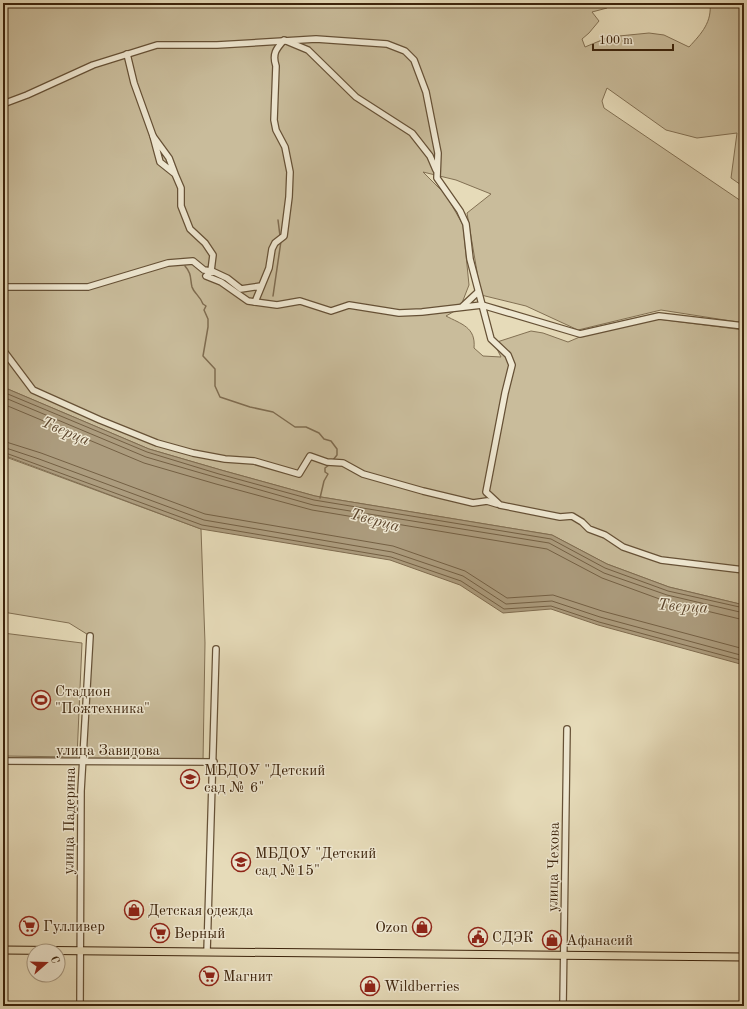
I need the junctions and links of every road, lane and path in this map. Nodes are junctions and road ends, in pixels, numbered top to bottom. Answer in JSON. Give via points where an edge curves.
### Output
{"nodes":[{"id":1,"x":284,"y":40,"type":"junction"},
{"id":2,"x":127,"y":54,"type":"junction"},
{"id":3,"x":3,"y":104,"type":"edge"},
{"id":4,"x":153,"y":136,"type":"junction"},
{"id":5,"x":437,"y":170,"type":"junction"},
{"id":6,"x":175,"y":174,"type":"junction"},
{"id":7,"x":211,"y":271,"type":"junction"},
{"id":8,"x":261,"y":286,"type":"junction"},
{"id":9,"x":3,"y":287,"type":"edge"},
{"id":10,"x":478,"y":292,"type":"junction"},
{"id":11,"x":255,"y":302,"type":"junction"},
{"id":12,"x":482,"y":305,"type":"junction"},
{"id":13,"x":463,"y":306,"type":"junction"},
{"id":14,"x":744,"y":326,"type":"edge"},
{"id":15,"x":3,"y":350,"type":"edge"},
{"id":16,"x":500,"y":505,"type":"junction"},
{"id":17,"x":744,"y":570,"type":"edge"},
{"id":18,"x":90,"y":636,"type":"dead end"},
{"id":19,"x":216,"y":649,"type":"dead end"},
{"id":20,"x":566,"y":729,"type":"dead end"},
{"id":21,"x":3,"y":761,"type":"edge"},
{"id":22,"x":82,"y":762,"type":"junction"},
{"id":23,"x":214,"y":762,"type":"junction"},
{"id":24,"x":3,"y":950,"type":"edge"},
{"id":25,"x":80,"y":951,"type":"junction"},
{"id":26,"x":207,"y":952,"type":"junction"},
{"id":27,"x":564,"y":955,"type":"junction"},
{"id":28,"x":744,"y":957,"type":"edge"},
{"id":29,"x":80,"y":1006,"type":"edge"},
{"id":30,"x":563,"y":1006,"type":"edge"}],
"edges":[{"from":1,"to":2,"type":"street","via":[[157,46]]},
{"from":1,"to":5,"type":"street","via":[[308,50],[356,97],[412,133],[430,156]]},
{"from":1,"to":5,"type":"street","via":[[316,39],[387,44],[405,51],[414,60],[426,92],[438,153]]},
{"from":1,"to":8,"type":"street","via":[[273,57],[276,66],[274,120],[289,162],[289,196],[284,236],[272,249],[269,268]]},
{"from":2,"to":3,"type":"street","via":[[93,65]]},
{"from":2,"to":4,"type":"street","via":[[134,83]]},
{"from":4,"to":6,"type":"street","via":[[169,158]]},
{"from":4,"to":6,"type":"street","via":[[160,162]]},
{"from":5,"to":10,"type":"street","via":[[437,178],[466,224],[470,259]]},
{"from":6,"to":7,"type":"street","via":[[181,188],[181,206],[190,229],[205,243],[212,255]]},
{"from":7,"to":8,"type":"street","via":[[227,278],[242,290]]},
{"from":7,"to":9,"type":"street","via":[[204,270],[193,261],[168,263],[88,287]]},
{"from":7,"to":11,"type":"street","via":[[206,276],[221,282],[248,301]]},
{"from":8,"to":11,"type":"street"},
{"from":10,"to":12,"type":"street"},
{"from":10,"to":13,"type":"street"},
{"from":11,"to":13,"type":"street","via":[[277,305],[300,301],[331,310],[349,305],[399,313]]},
{"from":12,"to":13,"type":"street"},
{"from":12,"to":14,"type":"street","via":[[580,334],[659,316]]},
{"from":12,"to":16,"type":"street","via":[[491,339],[508,355],[512,365],[486,492]]},
{"from":15,"to":16,"type":"street","via":[[33,390],[157,442],[206,456],[254,461],[300,474],[310,456],[326,462],[343,463],[363,474],[423,491],[473,503],[487,500]]},
{"from":16,"to":17,"type":"street","via":[[560,517],[572,516],[623,548],[661,560]]},
{"from":18,"to":22,"type":"street","name":"улица Падерина"},
{"from":19,"to":23,"type":"street"},
{"from":20,"to":27,"type":"street","name":"улица Чехова"},
{"from":21,"to":22,"type":"street","name":"улица Завидова"},
{"from":22,"to":23,"type":"street","name":"улица Завидова"},
{"from":22,"to":25,"type":"street","name":"улица Падерина"},
{"from":23,"to":26,"type":"street"},
{"from":24,"to":25,"type":"main road"},
{"from":25,"to":26,"type":"main road"},
{"from":25,"to":29,"type":"street","name":"улица Падерина"},
{"from":26,"to":27,"type":"main road"},
{"from":27,"to":28,"type":"main road"},
{"from":27,"to":30,"type":"street","name":"улица Чехова"}]}
